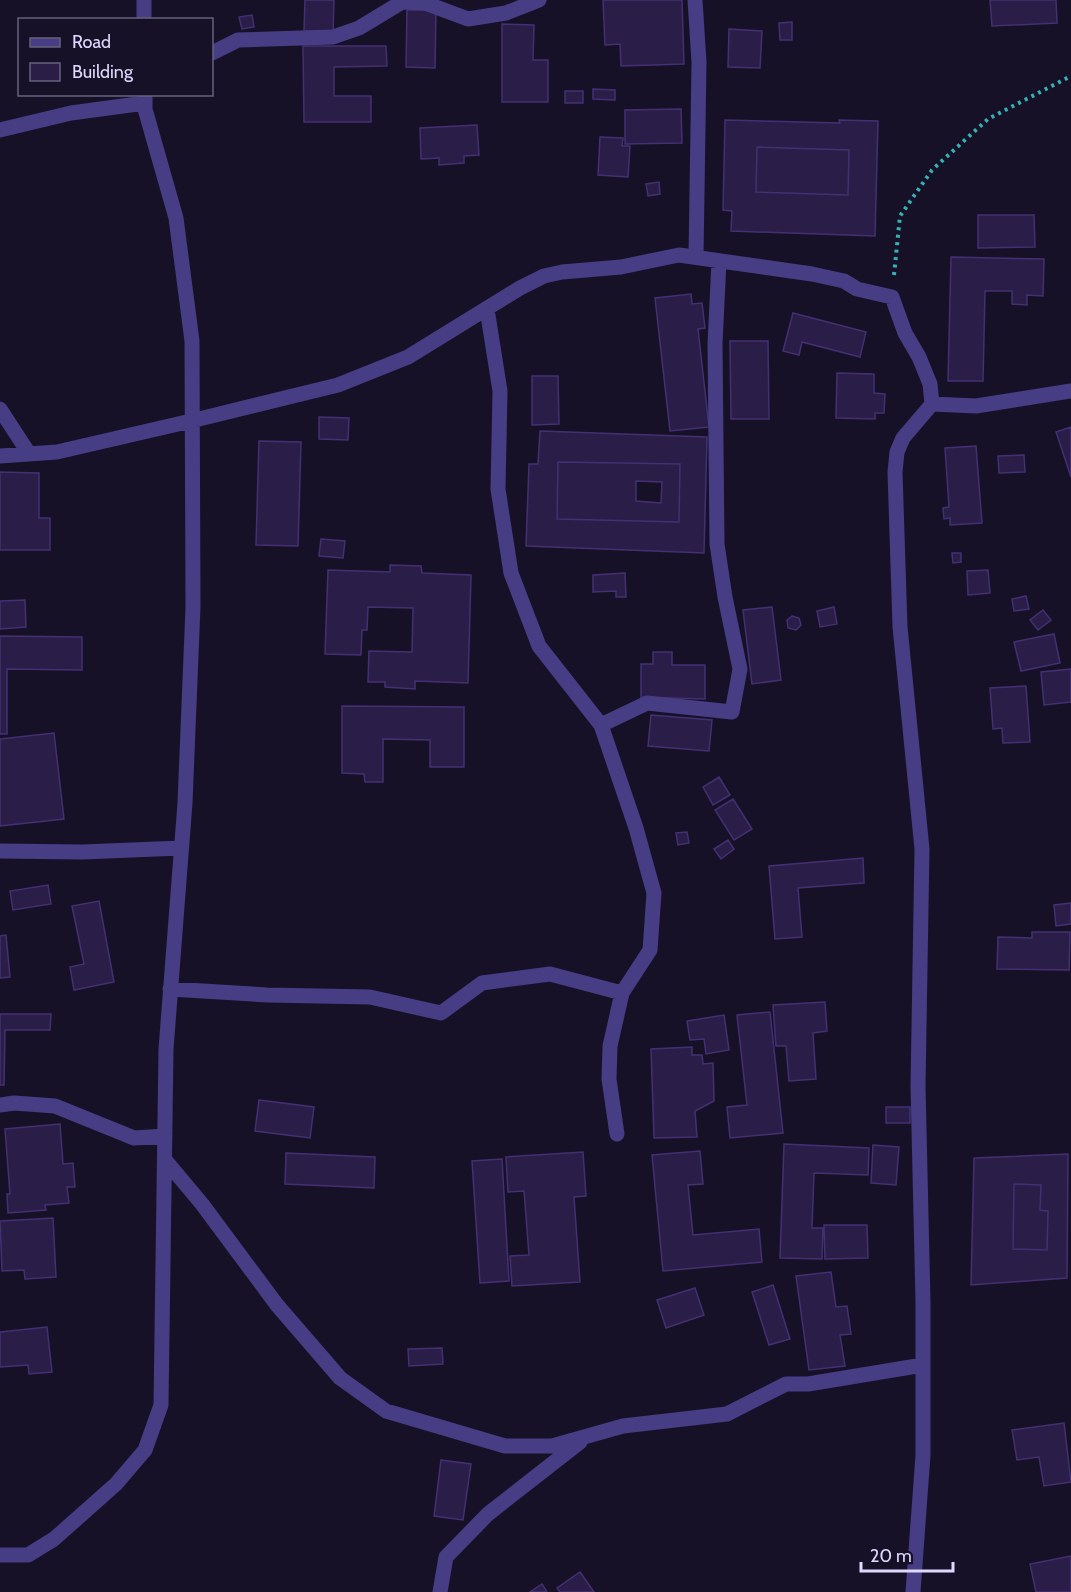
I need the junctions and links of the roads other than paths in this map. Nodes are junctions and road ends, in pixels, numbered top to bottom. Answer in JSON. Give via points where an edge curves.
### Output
{"nodes":[{"id":1,"x":144,"y":0,"type":"edge"},
{"id":2,"x":539,"y":0,"type":"edge"},
{"id":3,"x":695,"y":0,"type":"edge"},
{"id":4,"x":144,"y":18,"type":"edge"},
{"id":5,"x":213,"y":52,"type":"edge"},
{"id":6,"x":145,"y":99,"type":"edge"},
{"id":7,"x":0,"y":130,"type":"edge"},
{"id":8,"x":696,"y":257,"type":"junction"},
{"id":9,"x":719,"y":261,"type":"junction"},
{"id":10,"x":487,"y":309,"type":"junction"},
{"id":11,"x":1071,"y":391,"type":"edge"},
{"id":12,"x":932,"y":404,"type":"junction"},
{"id":13,"x":0,"y":409,"type":"edge"},
{"id":14,"x":191,"y":421,"type":"junction"},
{"id":15,"x":28,"y":452,"type":"junction"},
{"id":16,"x":0,"y":456,"type":"edge"},
{"id":17,"x":601,"y":725,"type":"junction"},
{"id":18,"x":181,"y":848,"type":"junction"},
{"id":19,"x":0,"y":851,"type":"edge"},
{"id":20,"x":170,"y":989,"type":"junction"},
{"id":21,"x":622,"y":993,"type":"junction"},
{"id":22,"x":0,"y":1105,"type":"edge"},
{"id":23,"x":617,"y":1134,"type":"dead end"},
{"id":24,"x":165,"y":1136,"type":"junction"},
{"id":25,"x":166,"y":1161,"type":"junction"},
{"id":26,"x":923,"y":1365,"type":"junction"},
{"id":27,"x":585,"y":1438,"type":"junction"},
{"id":28,"x":0,"y":1555,"type":"edge"},
{"id":29,"x":440,"y":1592,"type":"edge"},
{"id":30,"x":913,"y":1592,"type":"edge"}],
"edges":[{"from":1,"to":4,"type":"street"},
{"from":2,"to":5,"type":"street","via":[[506,13],[468,19],[425,3],[402,2],[359,28],[333,37],[238,40]]},
{"from":3,"to":8,"type":"street","via":[[699,62]]},
{"from":6,"to":7,"type":"street"},
{"from":6,"to":14,"type":"street","via":[[176,218],[192,341]]},
{"from":8,"to":9,"type":"street"},
{"from":8,"to":10,"type":"street","via":[[679,255],[621,267],[553,274],[520,288]]},
{"from":9,"to":12,"type":"street","via":[[812,274],[892,297],[930,384]]},
{"from":9,"to":17,"type":"street","via":[[715,344],[717,544],[740,669],[732,712],[647,703]]},
{"from":10,"to":14,"type":"street","via":[[408,357],[370,373],[316,391]]},
{"from":10,"to":17,"type":"street","via":[[500,391],[498,489],[511,573],[539,646]]},
{"from":11,"to":12,"type":"street","via":[[976,406]]},
{"from":12,"to":26,"type":"street","via":[[903,438],[895,472],[900,627],[921,849],[918,1086]]},
{"from":13,"to":15,"type":"street"},
{"from":14,"to":15,"type":"street","via":[[57,452]]},
{"from":14,"to":18,"type":"street","via":[[193,607]]},
{"from":15,"to":16,"type":"street"},
{"from":17,"to":21,"type":"street","via":[[654,893],[650,950]]},
{"from":18,"to":19,"type":"street"},
{"from":18,"to":20,"type":"street"},
{"from":20,"to":21,"type":"street","via":[[369,997],[441,1013],[482,983],[550,974]]},
{"from":20,"to":24,"type":"street"},
{"from":21,"to":23,"type":"street","via":[[610,1046],[609,1079]]},
{"from":22,"to":24,"type":"street","via":[[55,1106],[134,1138]]},
{"from":24,"to":25,"type":"street"},
{"from":25,"to":27,"type":"street","via":[[277,1305],[340,1378],[386,1411],[505,1446],[552,1446]]},
{"from":25,"to":28,"type":"street","via":[[161,1405],[145,1450],[116,1484],[54,1539],[28,1555]]},
{"from":26,"to":27,"type":"street","via":[[808,1384],[786,1384],[727,1414],[623,1426]]},
{"from":26,"to":30,"type":"street","via":[[923,1455]]},
{"from":27,"to":29,"type":"street","via":[[488,1514],[446,1557]]}]}
